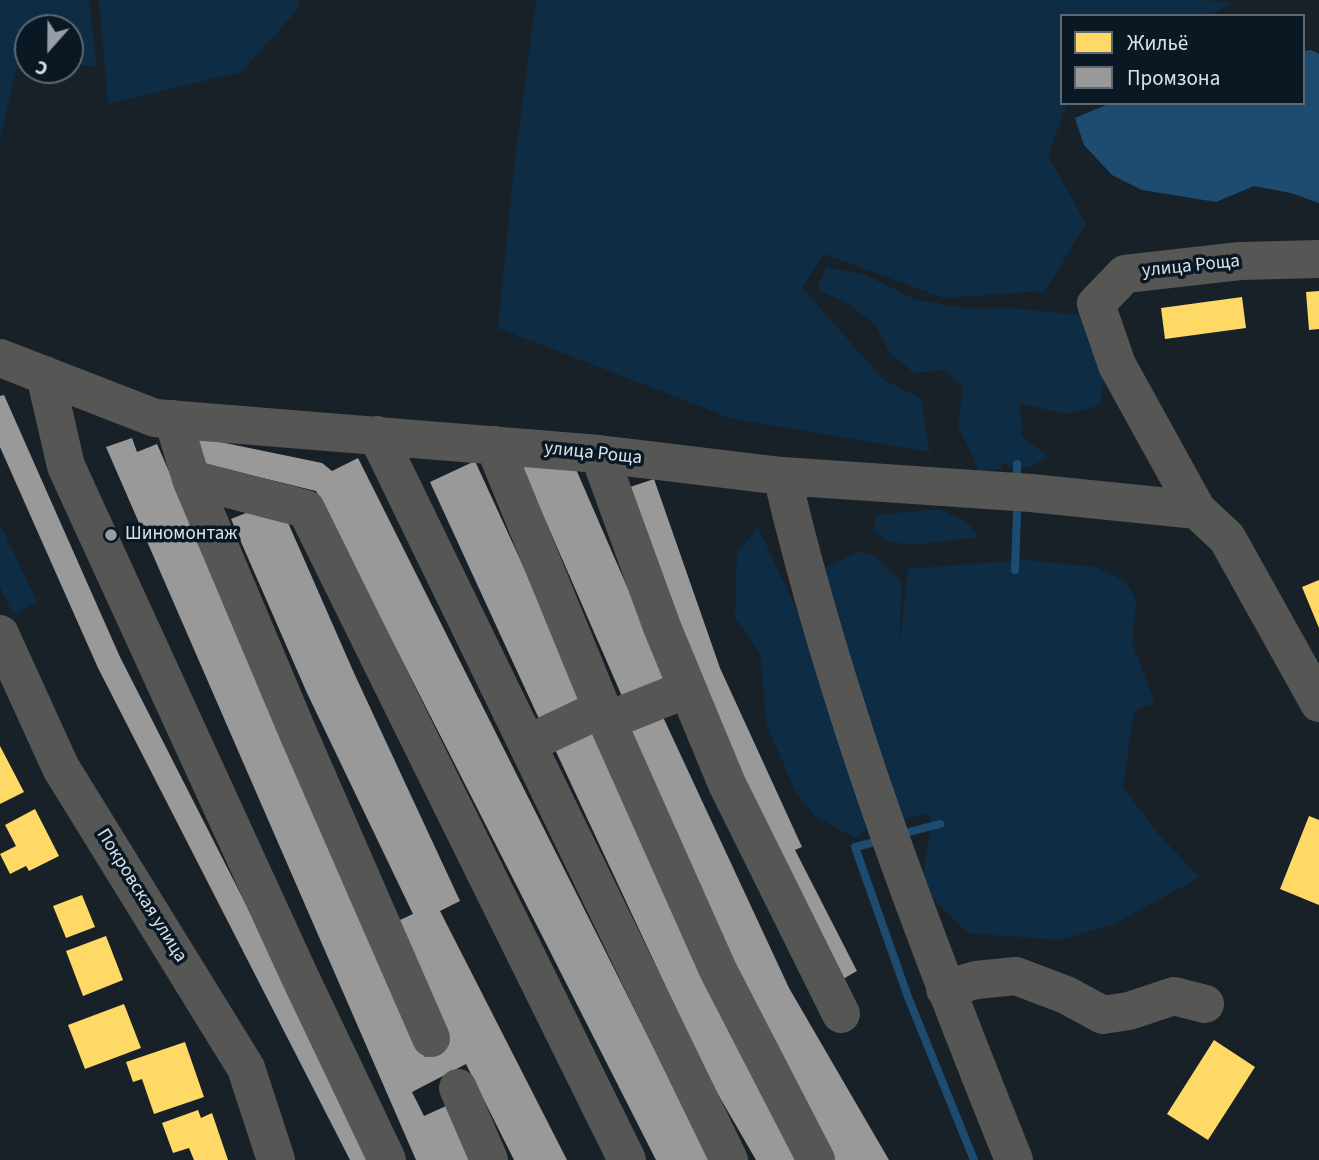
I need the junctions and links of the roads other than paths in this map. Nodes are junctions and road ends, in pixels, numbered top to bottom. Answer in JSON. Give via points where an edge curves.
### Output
{"nodes":[{"id":1,"x":1319,"y":259,"type":"edge"},
{"id":2,"x":0,"y":358,"type":"edge"},
{"id":3,"x":45,"y":375,"type":"junction"},
{"id":4,"x":173,"y":419,"type":"junction"},
{"id":5,"x":377,"y":435,"type":"junction"},
{"id":6,"x":494,"y":445,"type":"junction"},
{"id":7,"x":599,"y":453,"type":"junction"},
{"id":8,"x":782,"y":476,"type":"junction"},
{"id":9,"x":191,"y":479,"type":"junction"},
{"id":10,"x":1197,"y":510,"type":"junction"},
{"id":11,"x":0,"y":634,"type":"edge"},
{"id":12,"x":687,"y":689,"type":"junction"},
{"id":13,"x":1319,"y":703,"type":"edge"},
{"id":14,"x":605,"y":715,"type":"junction"},
{"id":15,"x":527,"y":744,"type":"junction"},
{"id":16,"x":945,"y":989,"type":"junction"},
{"id":17,"x":1205,"y":1003,"type":"dead end"},
{"id":18,"x":841,"y":1014,"type":"dead end"},
{"id":19,"x":431,"y":1038,"type":"dead end"},
{"id":20,"x":458,"y":1088,"type":"dead end"},
{"id":21,"x":276,"y":1160,"type":"edge"},
{"id":22,"x":387,"y":1160,"type":"edge"},
{"id":23,"x":489,"y":1160,"type":"edge"},
{"id":24,"x":627,"y":1160,"type":"edge"},
{"id":25,"x":729,"y":1160,"type":"edge"},
{"id":26,"x":816,"y":1160,"type":"edge"},
{"id":27,"x":1014,"y":1160,"type":"edge"}],
"edges":[{"from":1,"to":10,"type":"street","name":"улица Роща","via":[[1240,261],[1125,274],[1096,304],[1116,365]]},
{"from":2,"to":3,"type":"street","name":"улица Роща"},
{"from":3,"to":4,"type":"street","name":"улица Роща","via":[[155,418]]},
{"from":3,"to":22,"type":"street","via":[[66,466]]},
{"from":4,"to":5,"type":"street","name":"улица Роща"},
{"from":4,"to":9,"type":"street"},
{"from":5,"to":6,"type":"street","name":"улица Роща"},
{"from":5,"to":15,"type":"street"},
{"from":6,"to":7,"type":"street","name":"улица Роща"},
{"from":6,"to":14,"type":"street"},
{"from":7,"to":8,"type":"street","name":"улица Роща"},
{"from":7,"to":12,"type":"street"},
{"from":8,"to":10,"type":"street","name":"улица Роща"},
{"from":8,"to":16,"type":"street","via":[[803,564],[867,772]]},
{"from":9,"to":19,"type":"street"},
{"from":9,"to":24,"type":"street","via":[[306,509]]},
{"from":10,"to":13,"type":"street","name":"улица Роща","via":[[1227,538]]},
{"from":11,"to":21,"type":"street","name":"Покровская улица","via":[[61,768],[246,1068]]},
{"from":12,"to":14,"type":"street"},
{"from":12,"to":18,"type":"street","via":[[727,784]]},
{"from":14,"to":15,"type":"street"},
{"from":14,"to":26,"type":"street","via":[[718,970]]},
{"from":15,"to":25,"type":"street"},
{"from":16,"to":17,"type":"street","via":[[1016,976],[1103,1015],[1174,996]]},
{"from":16,"to":27,"type":"street"},
{"from":20,"to":23,"type":"street"}]}
